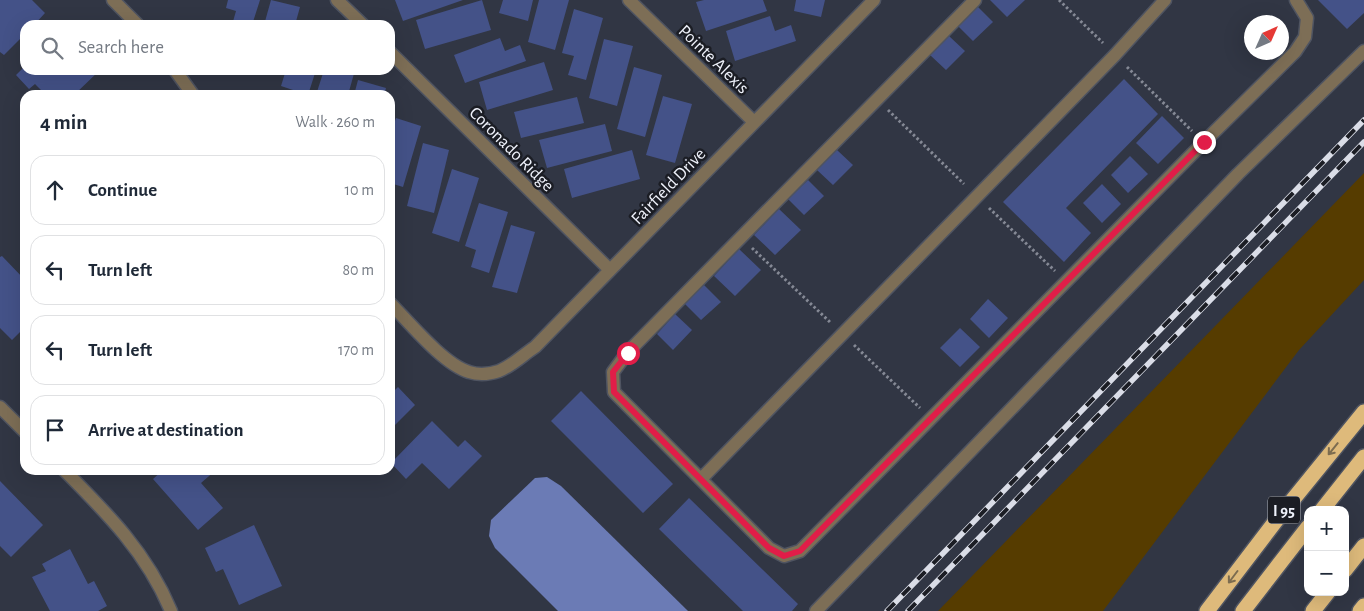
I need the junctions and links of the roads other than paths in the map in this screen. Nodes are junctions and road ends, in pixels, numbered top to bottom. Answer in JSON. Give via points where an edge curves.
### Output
{"nodes":[{"id":1,"x":114,"y":0,"type":"edge"},
{"id":2,"x":338,"y":0,"type":"edge"},
{"id":3,"x":629,"y":0,"type":"edge"},
{"id":4,"x":874,"y":0,"type":"edge"},
{"id":5,"x":975,"y":0,"type":"edge"},
{"id":6,"x":1165,"y":0,"type":"edge"},
{"id":7,"x":1296,"y":0,"type":"edge"},
{"id":8,"x":133,"y":20,"type":"edge"},
{"id":9,"x":358,"y":20,"type":"edge"},
{"id":10,"x":1364,"y":51,"type":"edge"},
{"id":11,"x":395,"y":57,"type":"edge"},
{"id":12,"x":179,"y":75,"type":"edge"},
{"id":13,"x":189,"y":90,"type":"edge"},
{"id":14,"x":754,"y":122,"type":"junction"},
{"id":15,"x":610,"y":270,"type":"junction"},
{"id":16,"x":395,"y":308,"type":"edge"},
{"id":17,"x":0,"y":407,"type":"edge"},
{"id":18,"x":1364,"y":412,"type":"edge"},
{"id":19,"x":20,"y":427,"type":"edge"},
{"id":20,"x":1364,"y":457,"type":"edge"},
{"id":21,"x":69,"y":475,"type":"edge"},
{"id":22,"x":701,"y":479,"type":"junction"},
{"id":23,"x":1325,"y":506,"type":"edge"},
{"id":24,"x":1304,"y":532,"type":"edge"},
{"id":25,"x":1364,"y":546,"type":"edge"},
{"id":26,"x":1349,"y":565,"type":"edge"},
{"id":27,"x":1325,"y":596,"type":"edge"},
{"id":28,"x":1364,"y":606,"type":"edge"},
{"id":29,"x":171,"y":611,"type":"edge"},
{"id":30,"x":816,"y":611,"type":"edge"},
{"id":31,"x":1207,"y":611,"type":"edge"},
{"id":32,"x":1243,"y":611,"type":"edge"},
{"id":33,"x":1313,"y":611,"type":"edge"},
{"id":34,"x":1360,"y":611,"type":"edge"}],
"edges":[{"from":1,"to":8,"type":"street"},
{"from":2,"to":9,"type":"street"},
{"from":3,"to":14,"type":"street","name":"Pointe Alexis"},
{"from":4,"to":14,"type":"street","name":"Fairfield Drive"},
{"from":5,"to":22,"type":"street","via":[[628,353],[613,372],[614,392]]},
{"from":6,"to":22,"type":"street"},
{"from":7,"to":22,"type":"street","via":[[1307,18],[1305,37],[1295,52],[800,551],[784,556],[769,548]]},
{"from":10,"to":30,"type":"street","via":[[1231,181]]},
{"from":11,"to":15,"type":"street","name":"Coronado Ridge"},
{"from":12,"to":13,"type":"street"},
{"from":14,"to":15,"type":"street","name":"Fairfield Drive"},
{"from":15,"to":16,"type":"street","name":"Fairfield Drive","via":[[535,347],[501,370],[485,374],[467,371],[447,360]]},
{"from":17,"to":19,"type":"street"},
{"from":18,"to":31,"type":"highway","number":"I 95","one_way":true},
{"from":20,"to":23,"type":"highway"},
{"from":21,"to":29,"type":"street","via":[[129,538],[152,572]]},
{"from":24,"to":32,"type":"highway"},
{"from":25,"to":26,"type":"highway"},
{"from":27,"to":33,"type":"highway"},
{"from":28,"to":34,"type":"highway"}]}
